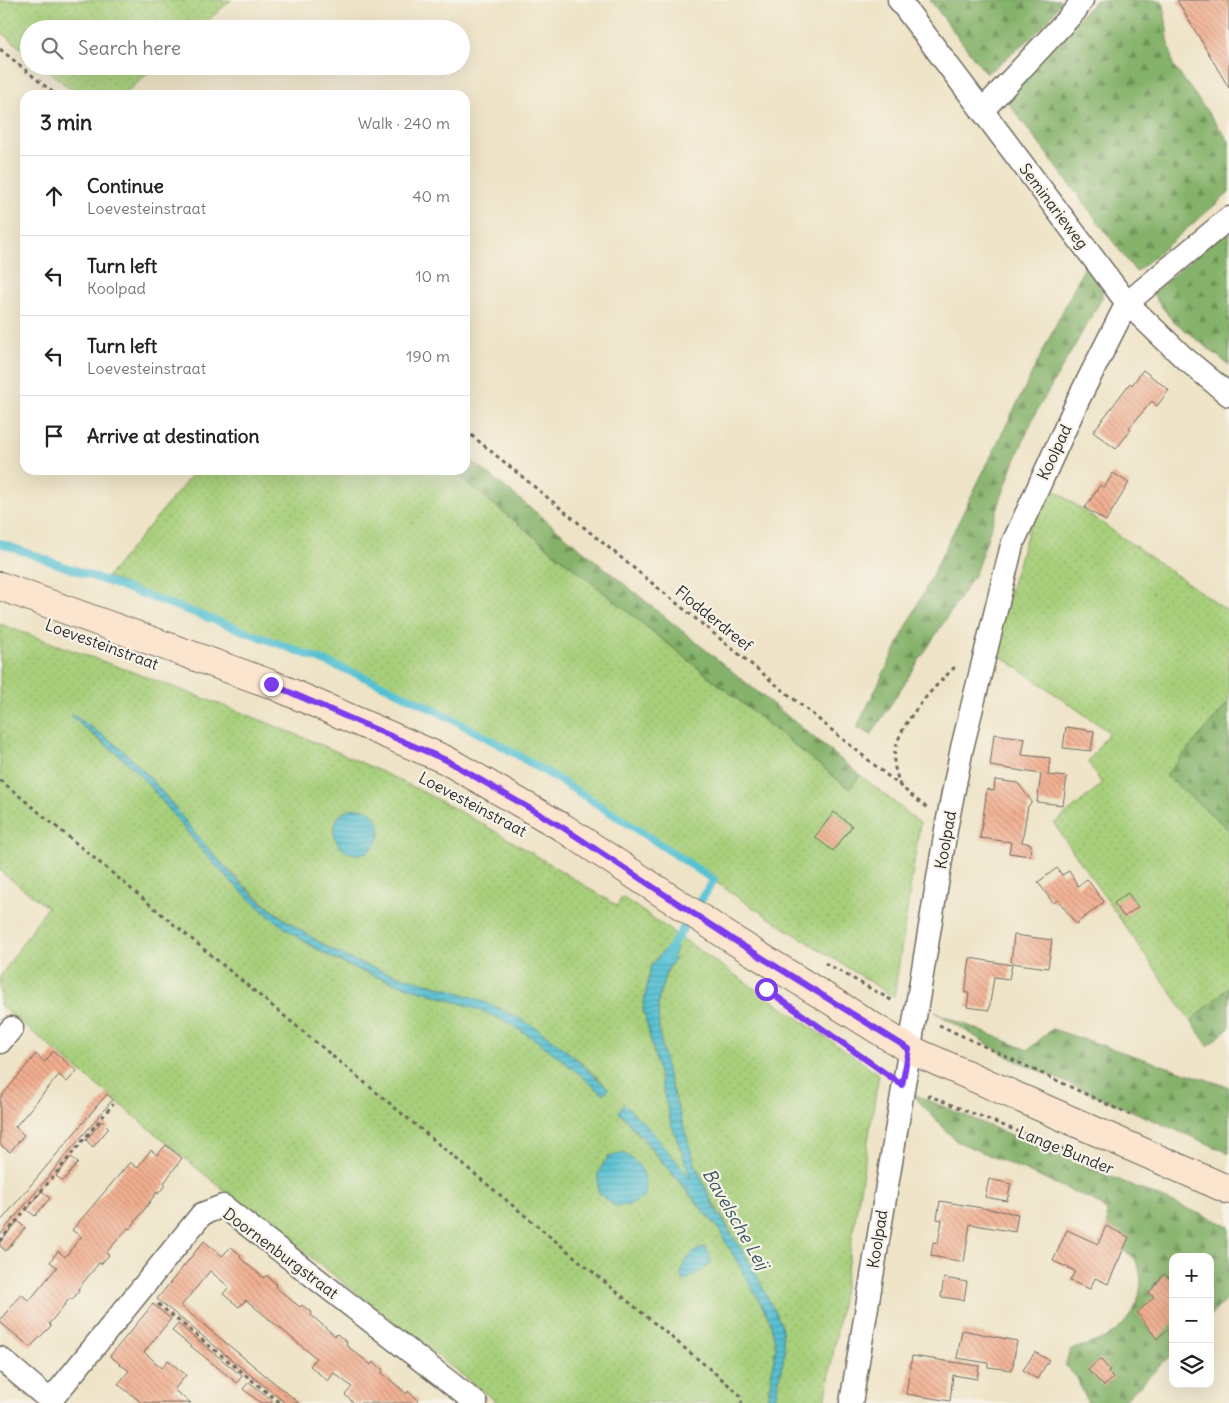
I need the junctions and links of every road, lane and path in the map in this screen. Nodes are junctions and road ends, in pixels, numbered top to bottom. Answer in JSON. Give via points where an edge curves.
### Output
{"nodes":[{"id":1,"x":899,"y":0,"type":"edge"},
{"id":2,"x":1082,"y":0,"type":"edge"},
{"id":3,"x":0,"y":49,"type":"edge"},
{"id":4,"x":20,"y":65,"type":"edge"},
{"id":5,"x":32,"y":75,"type":"edge"},
{"id":6,"x":50,"y":90,"type":"edge"},
{"id":7,"x":982,"y":111,"type":"junction"},
{"id":8,"x":1229,"y":218,"type":"edge"},
{"id":9,"x":1127,"y":303,"type":"junction"},
{"id":10,"x":1229,"y":394,"type":"edge"},
{"id":11,"x":470,"y":434,"type":"edge"},
{"id":12,"x":0,"y":586,"type":"edge"},
{"id":13,"x":990,"y":634,"type":"junction"},
{"id":14,"x":0,"y":780,"type":"edge"},
{"id":15,"x":900,"y":787,"type":"junction"},
{"id":16,"x":947,"y":824,"type":"junction"},
{"id":17,"x":916,"y":1014,"type":"junction"},
{"id":18,"x":814,"y":1023,"type":"dead end"},
{"id":19,"x":909,"y":1049,"type":"junction"},
{"id":20,"x":902,"y":1085,"type":"junction"},
{"id":21,"x":113,"y":1104,"type":"dead end"},
{"id":22,"x":1132,"y":1116,"type":"dead end"},
{"id":23,"x":1094,"y":1162,"type":"dead end"},
{"id":24,"x":1229,"y":1190,"type":"edge"},
{"id":25,"x":0,"y":1241,"type":"edge"},
{"id":26,"x":140,"y":1290,"type":"junction"},
{"id":27,"x":0,"y":1358,"type":"edge"},
{"id":28,"x":52,"y":1402,"type":"edge"},
{"id":29,"x":280,"y":1403,"type":"edge"},
{"id":30,"x":476,"y":1403,"type":"edge"},
{"id":31,"x":742,"y":1403,"type":"edge"},
{"id":32,"x":851,"y":1403,"type":"edge"}],
"edges":[{"from":1,"to":7,"type":"street","name":"Seminarieweg"},
{"from":2,"to":7,"type":"street"},
{"from":3,"to":4,"type":"path"},
{"from":5,"to":6,"type":"path"},
{"from":7,"to":9,"type":"street","name":"Seminarieweg"},
{"from":8,"to":9,"type":"street"},
{"from":9,"to":10,"type":"street","name":"Seminarieweg","via":[[1182,356]]},
{"from":9,"to":13,"type":"street","name":"Koolpad","via":[[1079,398],[1012,545]]},
{"from":11,"to":15,"type":"path","name":"Flodderdreef"},
{"from":12,"to":19,"type":"street","name":"Loevesteinstraat","via":[[271,684],[446,760],[562,827],[732,939]]},
{"from":13,"to":15,"type":"path","via":[[934,687],[897,738],[894,760]]},
{"from":13,"to":16,"type":"street","name":"Koolpad"},
{"from":14,"to":31,"type":"path","via":[[723,1380],[739,1394]]},
{"from":15,"to":16,"type":"path","name":"Flodderdreef"},
{"from":16,"to":17,"type":"street","name":"Koolpad"},
{"from":17,"to":19,"type":"street","name":"Koolpad"},
{"from":17,"to":22,"type":"path"},
{"from":18,"to":20,"type":"path"},
{"from":19,"to":20,"type":"street","name":"Koolpad"},
{"from":19,"to":24,"type":"street","name":"Lange Bunder"},
{"from":20,"to":23,"type":"path","name":"Lange Bunder"},
{"from":20,"to":32,"type":"street","name":"Koolpad"},
{"from":21,"to":25,"type":"path"},
{"from":26,"to":28,"type":"street","name":"Doornenburgstraat"},
{"from":26,"to":29,"type":"path"},
{"from":26,"to":30,"type":"street","name":"Doornenburgstraat","via":[[202,1214],[223,1206]]},
{"from":27,"to":28,"type":"street"}]}
